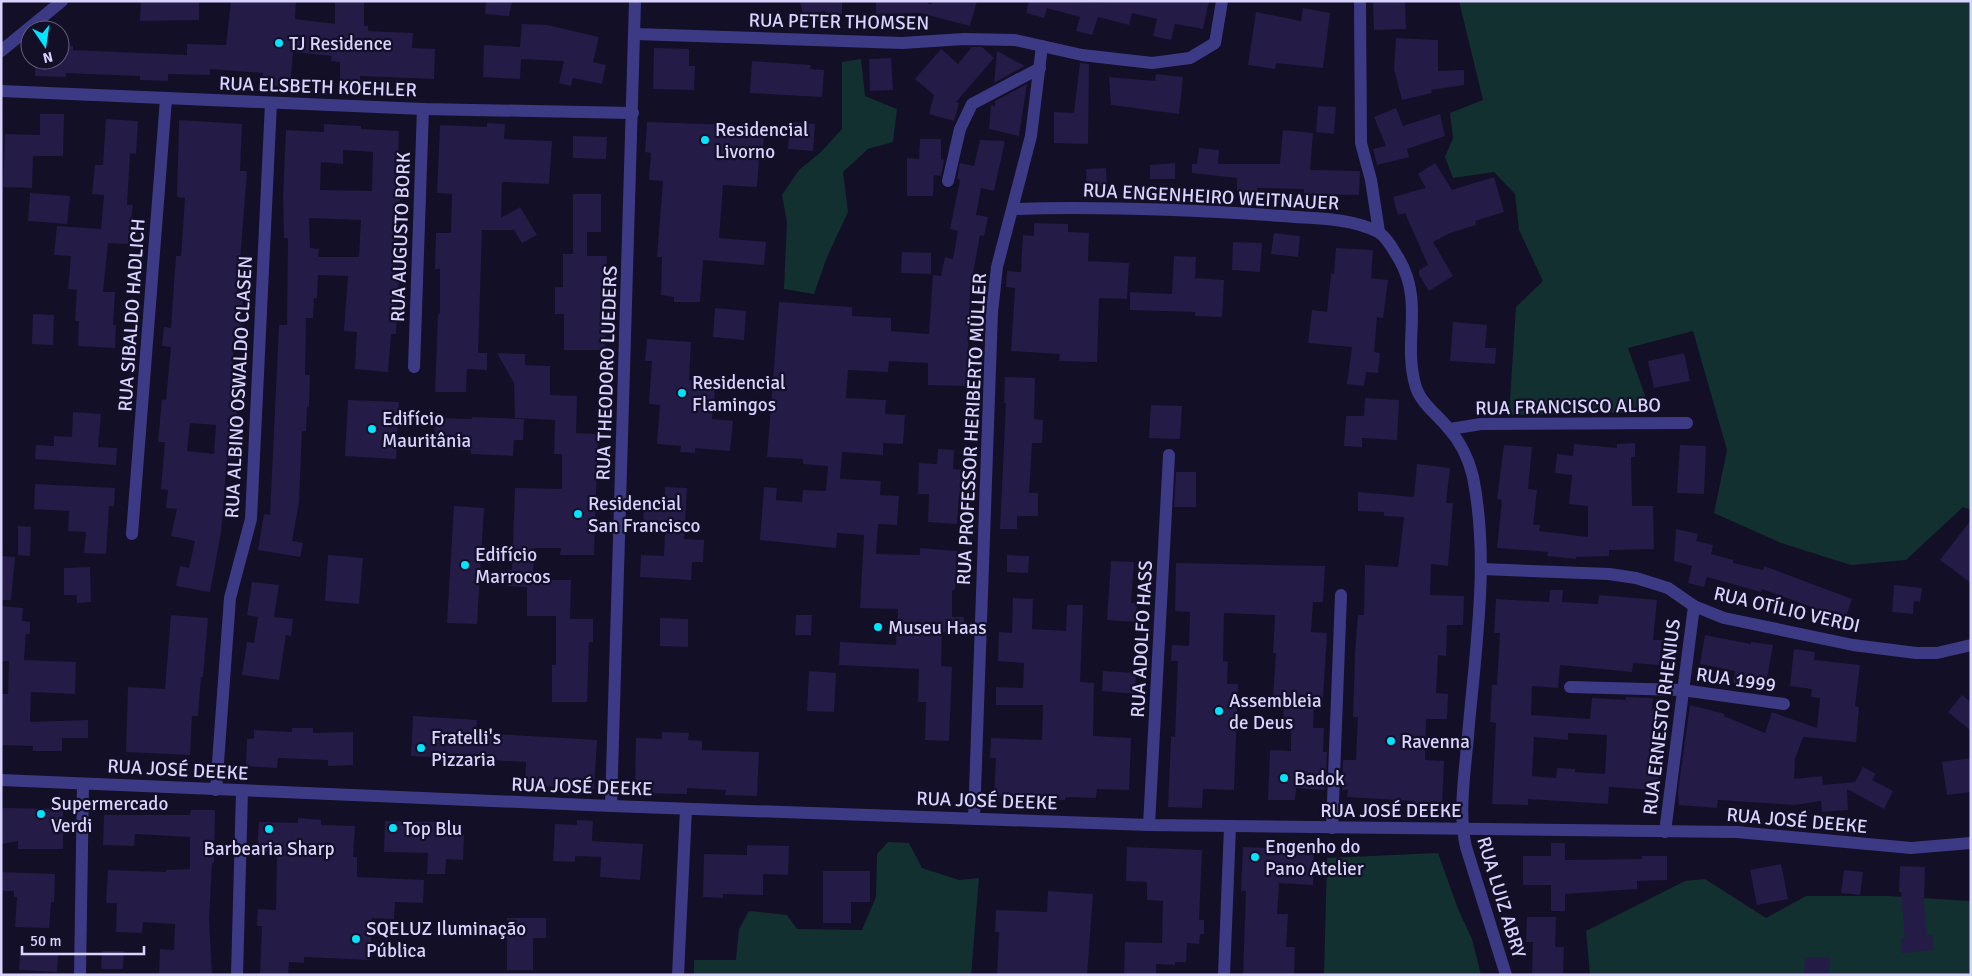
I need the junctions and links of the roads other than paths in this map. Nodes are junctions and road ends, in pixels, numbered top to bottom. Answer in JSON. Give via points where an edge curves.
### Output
{"nodes":[{"id":1,"x":62,"y":1,"type":"edge"},
{"id":2,"x":635,"y":1,"type":"edge"},
{"id":3,"x":1222,"y":1,"type":"edge"},
{"id":4,"x":1360,"y":1,"type":"edge"},
{"id":5,"x":635,"y":34,"type":"junction"},
{"id":6,"x":1042,"y":46,"type":"junction"},
{"id":7,"x":1,"y":51,"type":"edge"},
{"id":8,"x":1040,"y":68,"type":"junction"},
{"id":9,"x":1,"y":91,"type":"edge"},
{"id":10,"x":166,"y":98,"type":"junction"},
{"id":11,"x":271,"y":103,"type":"junction"},
{"id":12,"x":424,"y":109,"type":"junction"},
{"id":13,"x":633,"y":113,"type":"junction"},
{"id":14,"x":948,"y":181,"type":"dead end"},
{"id":15,"x":1013,"y":209,"type":"junction"},
{"id":16,"x":1380,"y":232,"type":"junction"},
{"id":17,"x":414,"y":367,"type":"dead end"},
{"id":18,"x":1686,"y":423,"type":"dead end"},
{"id":19,"x":1450,"y":430,"type":"junction"},
{"id":20,"x":1169,"y":456,"type":"dead end"},
{"id":21,"x":132,"y":534,"type":"dead end"},
{"id":22,"x":1482,"y":569,"type":"junction"},
{"id":23,"x":1341,"y":596,"type":"dead end"},
{"id":24,"x":1694,"y":606,"type":"junction"},
{"id":25,"x":1971,"y":646,"type":"edge"},
{"id":26,"x":1570,"y":686,"type":"dead end"},
{"id":27,"x":1682,"y":690,"type":"junction"},
{"id":28,"x":1784,"y":704,"type":"dead end"},
{"id":29,"x":1,"y":780,"type":"edge"},
{"id":30,"x":83,"y":784,"type":"junction"},
{"id":31,"x":216,"y":790,"type":"junction"},
{"id":32,"x":242,"y":791,"type":"junction"},
{"id":33,"x":611,"y":806,"type":"junction"},
{"id":34,"x":686,"y":809,"type":"junction"},
{"id":35,"x":974,"y":819,"type":"junction"},
{"id":36,"x":1149,"y":825,"type":"junction"},
{"id":37,"x":1230,"y":827,"type":"junction"},
{"id":38,"x":1332,"y":828,"type":"junction"},
{"id":39,"x":1463,"y":829,"type":"junction"},
{"id":40,"x":1665,"y":832,"type":"junction"},
{"id":41,"x":1971,"y":843,"type":"edge"},
{"id":42,"x":80,"y":975,"type":"edge"},
{"id":43,"x":236,"y":975,"type":"edge"},
{"id":44,"x":678,"y":975,"type":"edge"},
{"id":45,"x":1224,"y":975,"type":"edge"},
{"id":46,"x":1506,"y":975,"type":"edge"}],
"edges":[{"from":1,"to":7,"type":"street"},
{"from":2,"to":5,"type":"street","name":"RUA THEODORO LUEDERS"},
{"from":3,"to":6,"type":"street","name":"RUA PETER THOMSEN","via":[[1215,43],[1190,58],[1152,63],[1082,55]]},
{"from":4,"to":16,"type":"street","via":[[1361,143]]},
{"from":5,"to":6,"type":"street","name":"RUA PETER THOMSEN","via":[[902,43],[990,39]]},
{"from":5,"to":13,"type":"street","name":"RUA THEODORO LUEDERS"},
{"from":6,"to":8,"type":"street","name":"RUA PROFESSOR HERIBERTO MÜLLER"},
{"from":8,"to":14,"type":"street","via":[[972,104],[960,129]]},
{"from":8,"to":15,"type":"street","name":"RUA PROFESSOR HERIBERTO MÜLLER","via":[[1031,136]]},
{"from":9,"to":10,"type":"street","name":"RUA ELSBETH KOEHLER"},
{"from":10,"to":11,"type":"street","name":"RUA ELSBETH KOEHLER"},
{"from":10,"to":21,"type":"street","name":"RUA SIBALDO HADLICH"},
{"from":11,"to":12,"type":"street","name":"RUA ELSBETH KOEHLER"},
{"from":11,"to":31,"type":"street","name":"RUA ALBINO OSWALDO CLASEN","via":[[251,519],[230,598]]},
{"from":12,"to":13,"type":"street","name":"RUA ELSBETH KOEHLER"},
{"from":12,"to":17,"type":"street","name":"RUA AUGUSTO BORK"},
{"from":13,"to":33,"type":"street","name":"RUA THEODORO LUEDERS"},
{"from":15,"to":16,"type":"street","name":"RUA ENGENHEIRO WEITNAUER","via":[[1221,212],[1344,221]]},
{"from":15,"to":35,"type":"street","name":"RUA PROFESSOR HERIBERTO MÜLLER","via":[[997,267],[992,312]]},
{"from":16,"to":19,"type":"street","via":[[1401,261],[1410,283],[1414,304],[1410,352],[1415,386],[1424,403]]},
{"from":18,"to":19,"type":"street","name":"RUA FRANCISCO ALBO","via":[[1481,424]]},
{"from":19,"to":22,"type":"street","via":[[1468,460],[1473,477]]},
{"from":20,"to":36,"type":"street","name":"RUA ADOLFO HASS"},
{"from":22,"to":24,"type":"street","name":"RUA OTÍLIO VERDI","via":[[1636,578],[1668,588]]},
{"from":22,"to":39,"type":"street"},
{"from":23,"to":38,"type":"street"},
{"from":24,"to":25,"type":"street","name":"RUA OTÍLIO VERDI","via":[[1724,618],[1888,650],[1937,653]]},
{"from":24,"to":27,"type":"street","name":"RUA ERNESTO RHENIUS"},
{"from":26,"to":27,"type":"street","name":"RUA 1999"},
{"from":27,"to":28,"type":"street","name":"RUA 1999"},
{"from":27,"to":40,"type":"street","name":"RUA ERNESTO RHENIUS"},
{"from":29,"to":30,"type":"street","name":"RUA JOSÉ DEEKE"},
{"from":30,"to":31,"type":"street","name":"RUA JOSÉ DEEKE"},
{"from":30,"to":42,"type":"street"},
{"from":31,"to":32,"type":"street","name":"RUA JOSÉ DEEKE"},
{"from":32,"to":33,"type":"street","name":"RUA JOSÉ DEEKE"},
{"from":32,"to":43,"type":"street"},
{"from":33,"to":34,"type":"street","name":"RUA JOSÉ DEEKE"},
{"from":34,"to":35,"type":"street","name":"RUA JOSÉ DEEKE"},
{"from":34,"to":44,"type":"street"},
{"from":35,"to":36,"type":"street","name":"RUA JOSÉ DEEKE"},
{"from":36,"to":37,"type":"street","name":"RUA JOSÉ DEEKE"},
{"from":37,"to":38,"type":"street","name":"RUA JOSÉ DEEKE"},
{"from":37,"to":45,"type":"street"},
{"from":38,"to":39,"type":"street","name":"RUA JOSÉ DEEKE"},
{"from":39,"to":40,"type":"street","name":"RUA JOSÉ DEEKE"},
{"from":39,"to":46,"type":"street","name":"RUA LUIZ ABRY"},
{"from":40,"to":41,"type":"street","name":"RUA JOSÉ DEEKE","via":[[1746,833],[1911,848]]}]}
